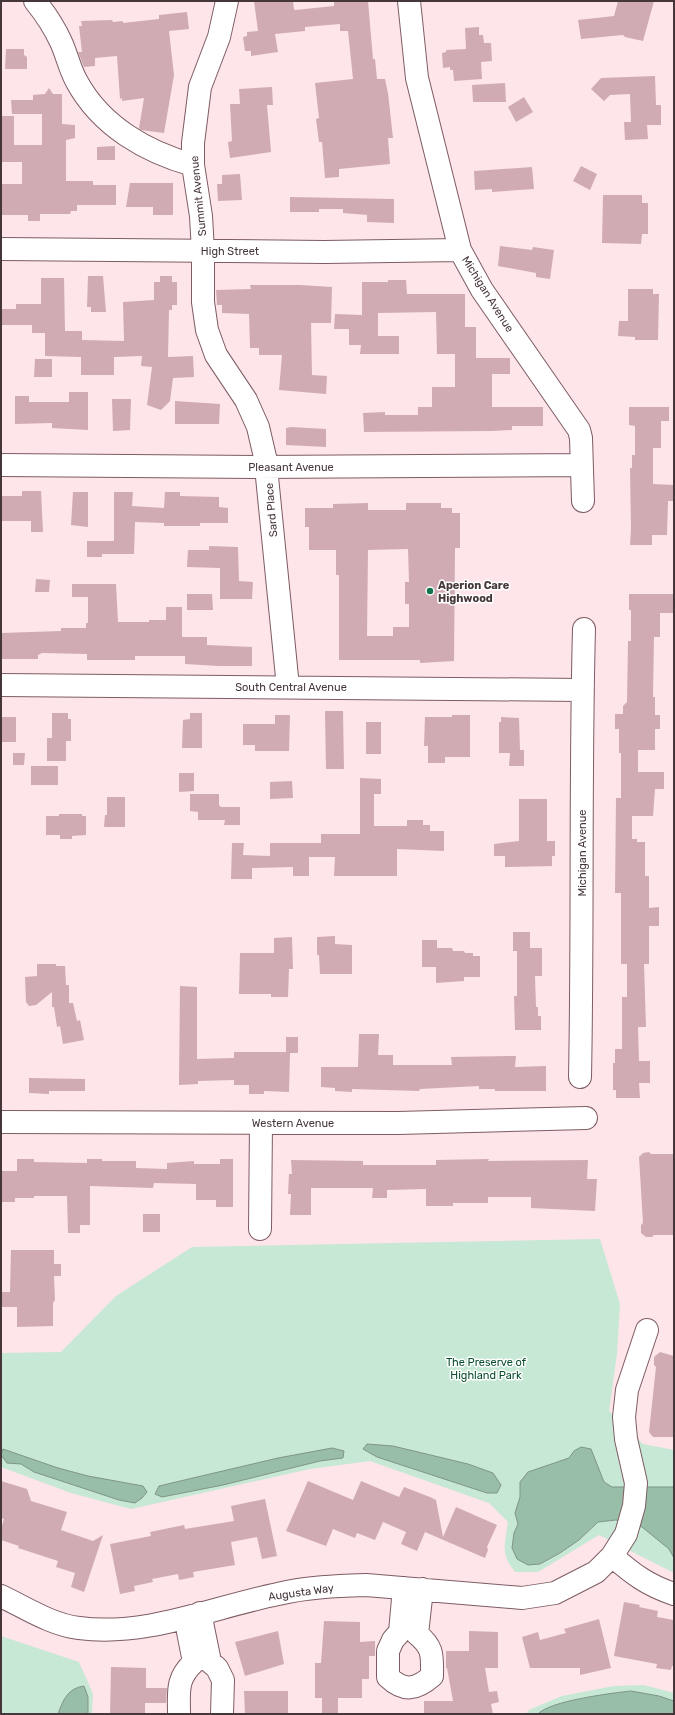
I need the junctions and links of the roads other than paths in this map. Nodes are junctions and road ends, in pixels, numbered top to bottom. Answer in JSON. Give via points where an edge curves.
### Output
{"nodes":[{"id":1,"x":227,"y":1,"type":"edge"},
{"id":2,"x":409,"y":1,"type":"edge"},
{"id":3,"x":41,"y":2,"type":"edge"},
{"id":4,"x":193,"y":165,"type":"junction"},
{"id":5,"x":1,"y":249,"type":"edge"},
{"id":6,"x":460,"y":250,"type":"junction"},
{"id":7,"x":203,"y":251,"type":"junction"},
{"id":8,"x":1,"y":465,"type":"edge"},
{"id":9,"x":581,"y":466,"type":"junction"},
{"id":10,"x":267,"y":467,"type":"junction"},
{"id":11,"x":583,"y":501,"type":"dead end"},
{"id":12,"x":584,"y":629,"type":"dead end"},
{"id":13,"x":1,"y":685,"type":"edge"},
{"id":14,"x":288,"y":687,"type":"junction"},
{"id":15,"x":582,"y":690,"type":"junction"},
{"id":16,"x":580,"y":1077,"type":"dead end"},
{"id":17,"x":586,"y":1118,"type":"dead end"},
{"id":18,"x":1,"y":1122,"type":"edge"},
{"id":19,"x":261,"y":1123,"type":"junction"},
{"id":20,"x":260,"y":1229,"type":"dead end"},
{"id":21,"x":647,"y":1330,"type":"dead end"},
{"id":22,"x":612,"y":1556,"type":"junction"},
{"id":23,"x":674,"y":1594,"type":"edge"},
{"id":24,"x":1,"y":1596,"type":"edge"},
{"id":25,"x":193,"y":1616,"type":"junction"},
{"id":26,"x":180,"y":1714,"type":"edge"},
{"id":27,"x":222,"y":1714,"type":"edge"}],
"edges":[{"from":1,"to":4,"type":"street","name":"Summit Avenue","via":[[219,38],[200,87],[195,116]]},
{"from":2,"to":6,"type":"street","name":"Michigan Avenue","via":[[417,78]]},
{"from":3,"to":4,"type":"street","via":[[77,82],[92,105],[112,125],[139,144],[172,159]]},
{"from":4,"to":7,"type":"street","name":"Summit Avenue","via":[[201,216]]},
{"from":5,"to":7,"type":"street","name":"High Street"},
{"from":6,"to":7,"type":"street","name":"High Street"},
{"from":6,"to":9,"type":"street","name":"Michigan Avenue","via":[[482,290],[579,430],[582,438]]},
{"from":7,"to":10,"type":"street","name":"Sard Place","via":[[203,302],[207,330],[216,355],[246,400],[258,427]]},
{"from":8,"to":10,"type":"street","name":"Pleasant Avenue"},
{"from":9,"to":10,"type":"street","name":"Pleasant Avenue"},
{"from":9,"to":11,"type":"street","name":"Michigan Avenue"},
{"from":10,"to":14,"type":"street","name":"Sard Place"},
{"from":12,"to":15,"type":"street","name":"Michigan Avenue"},
{"from":13,"to":14,"type":"street","name":"South Central Avenue"},
{"from":14,"to":15,"type":"street","name":"South Central Avenue"},
{"from":15,"to":16,"type":"street","name":"Michigan Avenue"},
{"from":17,"to":19,"type":"street","name":"Western Avenue","via":[[398,1123]]},
{"from":18,"to":19,"type":"street","name":"Western Avenue"},
{"from":19,"to":20,"type":"street"},
{"from":21,"to":22,"type":"street","name":"Augusta Way","via":[[627,1390],[624,1417],[636,1483],[634,1506],[626,1534]]},
{"from":22,"to":23,"type":"street","via":[[647,1583]]},
{"from":22,"to":25,"type":"street","name":"Augusta Way","via":[[596,1572],[571,1586],[540,1597],[522,1598],[366,1585],[296,1591]]},
{"from":24,"to":25,"type":"street","name":"Augusta Way","via":[[54,1621],[78,1628],[133,1628]]},
{"from":25,"to":26,"type":"street","via":[[194,1662],[185,1670],[179,1682]]},
{"from":25,"to":27,"type":"street","via":[[210,1662],[217,1668],[222,1680]]}]}
